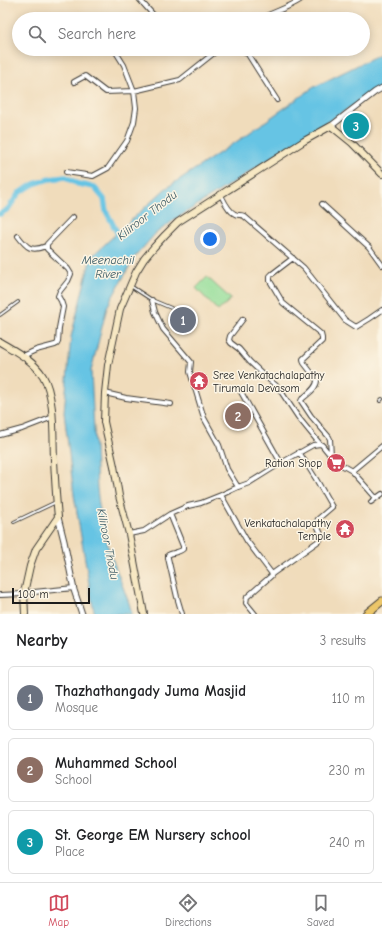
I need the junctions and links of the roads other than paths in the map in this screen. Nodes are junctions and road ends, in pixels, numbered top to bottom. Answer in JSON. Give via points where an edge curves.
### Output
{"nodes":[{"id":1,"x":140,"y":0,"type":"edge"},
{"id":2,"x":300,"y":0,"type":"edge"},
{"id":3,"x":151,"y":12,"type":"edge"},
{"id":4,"x":275,"y":12,"type":"edge"},
{"id":5,"x":118,"y":56,"type":"edge"},
{"id":6,"x":210,"y":56,"type":"edge"},
{"id":7,"x":249,"y":56,"type":"edge"},
{"id":8,"x":74,"y":82,"type":"dead end"},
{"id":9,"x":382,"y":88,"type":"edge"},
{"id":10,"x":134,"y":91,"type":"junction"},
{"id":11,"x":277,"y":100,"type":"dead end"},
{"id":12,"x":331,"y":126,"type":"junction"},
{"id":13,"x":66,"y":172,"type":"dead end"},
{"id":14,"x":382,"y":174,"type":"edge"},
{"id":15,"x":221,"y":195,"type":"junction"},
{"id":16,"x":322,"y":204,"type":"dead end"},
{"id":17,"x":73,"y":217,"type":"dead end"},
{"id":18,"x":18,"y":236,"type":"dead end"},
{"id":19,"x":46,"y":246,"type":"junction"},
{"id":20,"x":293,"y":258,"type":"junction"},
{"id":21,"x":382,"y":265,"type":"edge"},
{"id":22,"x":131,"y":286,"type":"junction"},
{"id":23,"x":152,"y":300,"type":"junction"},
{"id":24,"x":18,"y":302,"type":"dead end"},
{"id":25,"x":171,"y":308,"type":"dead end"},
{"id":26,"x":382,"y":310,"type":"edge"},
{"id":27,"x":0,"y":315,"type":"edge"},
{"id":28,"x":243,"y":318,"type":"dead end"},
{"id":29,"x":0,"y":342,"type":"edge"},
{"id":30,"x":23,"y":356,"type":"junction"},
{"id":31,"x":241,"y":392,"type":"dead end"},
{"id":32,"x":105,"y":393,"type":"junction"},
{"id":33,"x":171,"y":404,"type":"dead end"},
{"id":34,"x":53,"y":417,"type":"junction"},
{"id":35,"x":0,"y":435,"type":"edge"},
{"id":36,"x":320,"y":444,"type":"junction"},
{"id":37,"x":382,"y":446,"type":"edge"},
{"id":38,"x":299,"y":452,"type":"junction"},
{"id":39,"x":331,"y":456,"type":"junction"},
{"id":40,"x":281,"y":463,"type":"junction"},
{"id":41,"x":352,"y":471,"type":"junction"},
{"id":42,"x":238,"y":487,"type":"junction"},
{"id":43,"x":382,"y":494,"type":"edge"},
{"id":44,"x":221,"y":495,"type":"junction"},
{"id":45,"x":376,"y":498,"type":"junction"},
{"id":46,"x":56,"y":502,"type":"junction"},
{"id":47,"x":371,"y":502,"type":"dead end"},
{"id":48,"x":170,"y":514,"type":"junction"},
{"id":49,"x":58,"y":518,"type":"junction"},
{"id":50,"x":14,"y":522,"type":"dead end"},
{"id":51,"x":129,"y":534,"type":"junction"},
{"id":52,"x":272,"y":574,"type":"junction"},
{"id":53,"x":74,"y":588,"type":"junction"},
{"id":54,"x":24,"y":594,"type":"junction"},
{"id":55,"x":0,"y":595,"type":"edge"},
{"id":56,"x":381,"y":604,"type":"edge"},
{"id":57,"x":25,"y":614,"type":"edge"},
{"id":58,"x":82,"y":614,"type":"edge"},
{"id":59,"x":144,"y":614,"type":"edge"},
{"id":60,"x":182,"y":614,"type":"edge"},
{"id":61,"x":255,"y":614,"type":"edge"},
{"id":62,"x":366,"y":614,"type":"edge"}],
"edges":[{"from":1,"to":3,"type":"street"},
{"from":2,"to":4,"type":"street"},
{"from":5,"to":10,"type":"street"},
{"from":6,"to":10,"type":"street","via":[[180,80]]},
{"from":7,"to":11,"type":"street"},
{"from":8,"to":10,"type":"street","via":[[85,76],[106,92]]},
{"from":9,"to":12,"type":"street"},
{"from":10,"to":13,"type":"street","via":[[134,122],[127,141],[108,168],[93,176]]},
{"from":12,"to":14,"type":"main road","via":[[352,143]]},
{"from":12,"to":15,"type":"main road"},
{"from":15,"to":20,"type":"street","via":[[232,213],[244,216]]},
{"from":15,"to":22,"type":"main road","via":[[178,222],[165,235],[144,259]]},
{"from":16,"to":21,"type":"street","via":[[369,247]]},
{"from":17,"to":19,"type":"street"},
{"from":18,"to":19,"type":"street","via":[[31,249]]},
{"from":19,"to":30,"type":"street","via":[[71,274],[58,296],[63,307],[58,342]]},
{"from":20,"to":26,"type":"street","via":[[304,268],[345,320],[356,327]]},
{"from":20,"to":39,"type":"street","via":[[270,276],[270,281],[283,303],[321,334],[322,341],[303,359],[317,384],[301,401],[330,436]]},
{"from":22,"to":23,"type":"lane"},
{"from":22,"to":32,"type":"main road","via":[[120,309]]},
{"from":23,"to":25,"type":"lane"},
{"from":23,"to":42,"type":"street","via":[[163,329],[191,362],[190,372],[204,418]]},
{"from":24,"to":27,"type":"lane"},
{"from":28,"to":36,"type":"street","via":[[229,340],[278,387]]},
{"from":29,"to":30,"type":"main road"},
{"from":30,"to":34,"type":"main road","via":[[42,375],[46,383]]},
{"from":31,"to":40,"type":"street"},
{"from":32,"to":33,"type":"street"},
{"from":32,"to":51,"type":"main road","via":[[104,422]]},
{"from":34,"to":35,"type":"street"},
{"from":34,"to":46,"type":"main road"},
{"from":36,"to":38,"type":"street"},
{"from":36,"to":39,"type":"street"},
{"from":37,"to":41,"type":"street"},
{"from":38,"to":40,"type":"street"},
{"from":38,"to":52,"type":"street","via":[[332,508],[316,523],[321,534],[320,540]]},
{"from":39,"to":41,"type":"street"},
{"from":40,"to":42,"type":"street"},
{"from":41,"to":45,"type":"street"},
{"from":42,"to":44,"type":"street"},
{"from":43,"to":45,"type":"street"},
{"from":44,"to":48,"type":"street"},
{"from":44,"to":52,"type":"street","via":[[247,541]]},
{"from":45,"to":47,"type":"street"},
{"from":46,"to":49,"type":"main road"},
{"from":46,"to":50,"type":"lane"},
{"from":48,"to":51,"type":"street","via":[[144,531]]},
{"from":48,"to":60,"type":"street","via":[[183,546],[181,551],[168,555]]},
{"from":49,"to":53,"type":"street"},
{"from":49,"to":54,"type":"main road","via":[[36,549]]},
{"from":51,"to":59,"type":"main road"},
{"from":52,"to":61,"type":"street","via":[[247,597],[246,603]]},
{"from":53,"to":54,"type":"street"},
{"from":53,"to":58,"type":"street"},
{"from":54,"to":55,"type":"street"},
{"from":54,"to":57,"type":"main road"},
{"from":56,"to":62,"type":"main road"}]}
